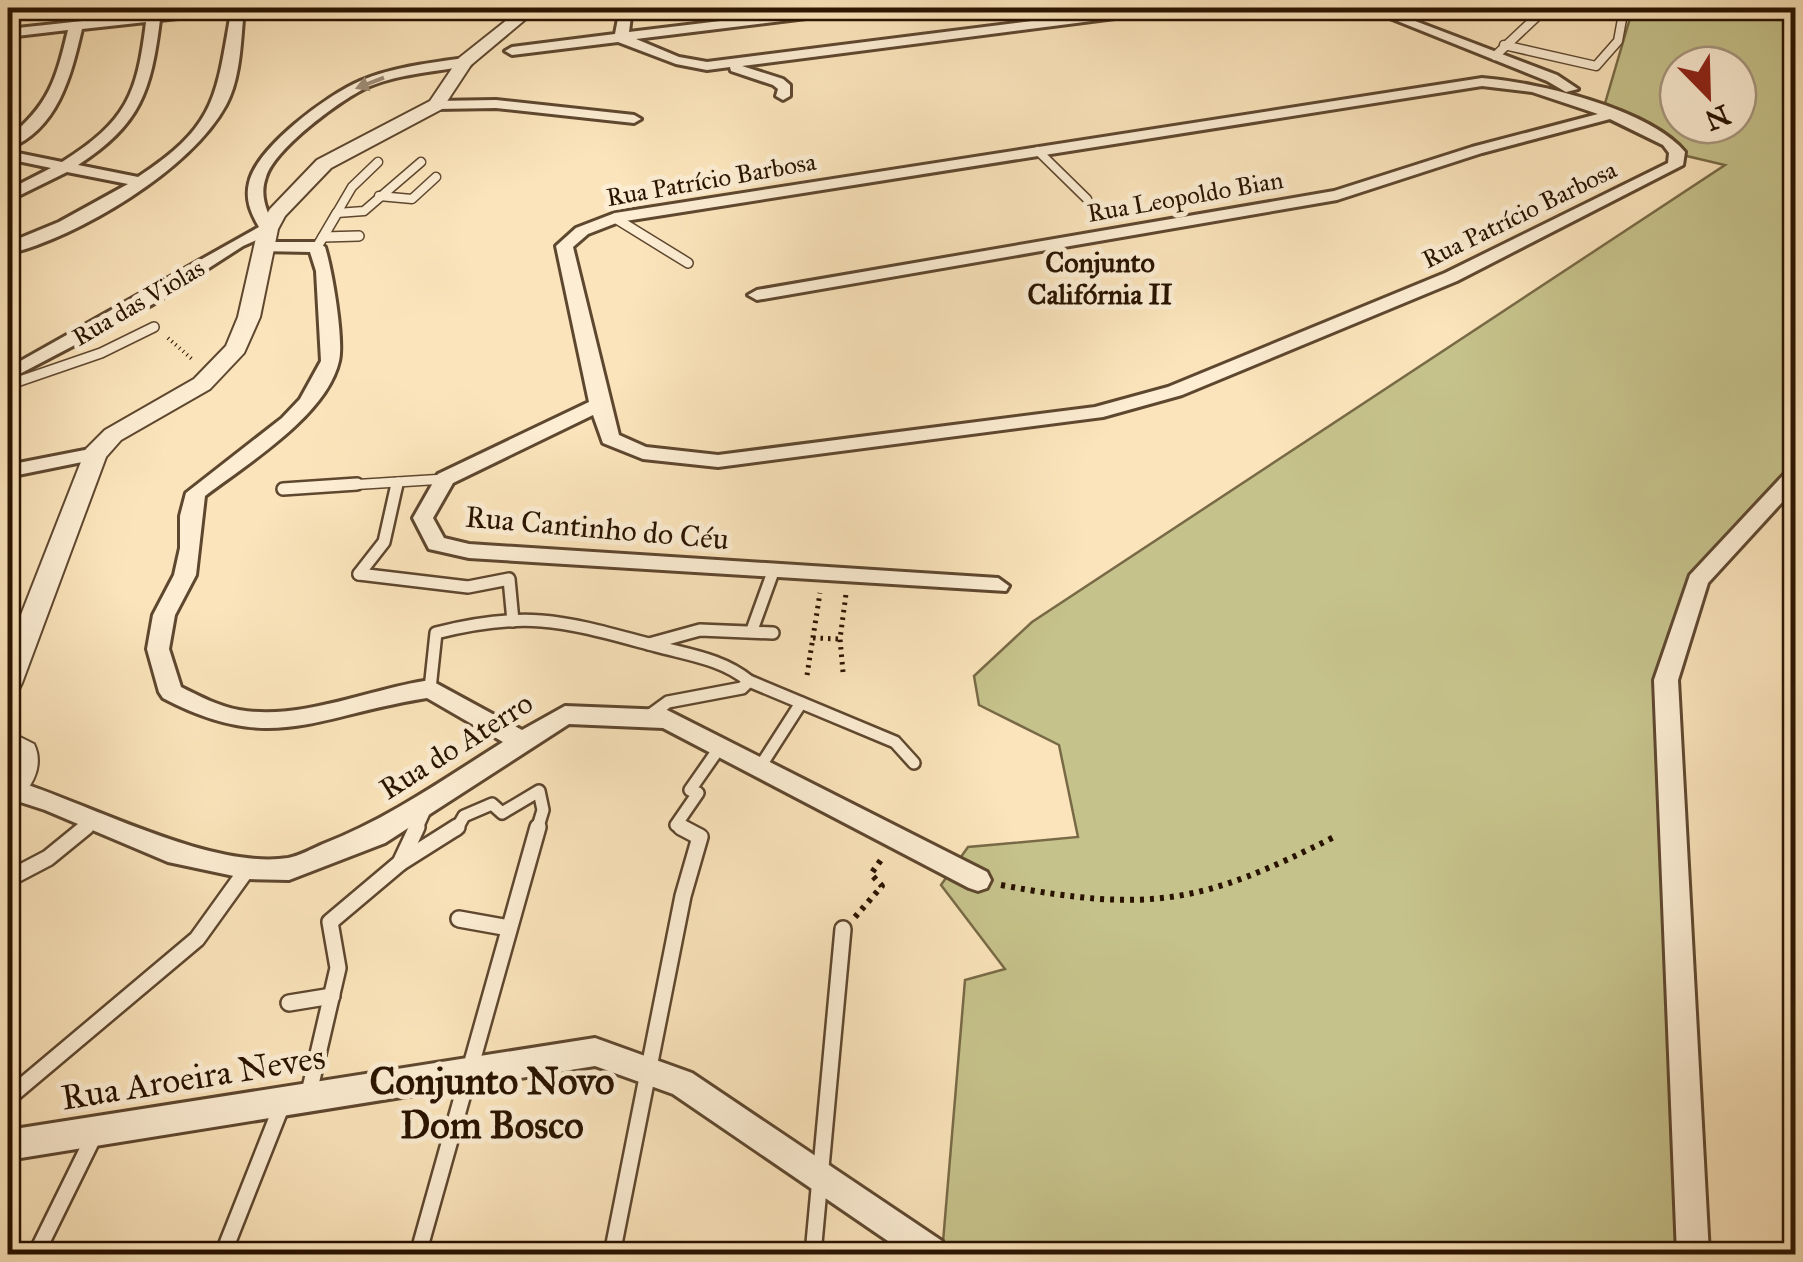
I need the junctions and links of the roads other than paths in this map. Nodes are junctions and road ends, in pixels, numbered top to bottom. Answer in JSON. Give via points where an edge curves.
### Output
{"nodes":[{"id":1,"x":12,"y":8,"type":"edge"},
{"id":2,"x":76,"y":8,"type":"edge"},
{"id":3,"x":236,"y":8,"type":"edge"},
{"id":4,"x":531,"y":8,"type":"edge"},
{"id":5,"x":626,"y":8,"type":"edge"},
{"id":6,"x":855,"y":8,"type":"edge"},
{"id":7,"x":1162,"y":8,"type":"edge"},
{"id":8,"x":1371,"y":8,"type":"edge"},
{"id":9,"x":1546,"y":8,"type":"edge"},
{"id":10,"x":1624,"y":8,"type":"edge"},
{"id":11,"x":154,"y":12,"type":"edge"},
{"id":12,"x":8,"y":15,"type":"edge"},
{"id":13,"x":72,"y":26,"type":"junction"},
{"id":14,"x":8,"y":33,"type":"edge"},
{"id":15,"x":621,"y":38,"type":"junction"},
{"id":16,"x":1499,"y":50,"type":"junction"},
{"id":17,"x":512,"y":51,"type":"dead end"},
{"id":18,"x":465,"y":62,"type":"junction"},
{"id":19,"x":728,"y":66,"type":"junction"},
{"id":20,"x":783,"y":96,"type":"dead end"},
{"id":21,"x":1596,"y":104,"type":"junction"},
{"id":22,"x":436,"y":105,"type":"junction"},
{"id":23,"x":1614,"y":114,"type":"junction"},
{"id":24,"x":634,"y":119,"type":"dead end"},
{"id":25,"x":8,"y":145,"type":"edge"},
{"id":26,"x":1038,"y":151,"type":"junction"},
{"id":27,"x":8,"y":155,"type":"edge"},
{"id":28,"x":378,"y":162,"type":"dead end"},
{"id":29,"x":420,"y":162,"type":"dead end"},
{"id":30,"x":69,"y":168,"type":"junction"},
{"id":31,"x":436,"y":177,"type":"dead end"},
{"id":32,"x":143,"y":182,"type":"junction"},
{"id":33,"x":8,"y":196,"type":"edge"},
{"id":34,"x":380,"y":196,"type":"junction"},
{"id":35,"x":1087,"y":199,"type":"dead end"},
{"id":36,"x":337,"y":212,"type":"junction"},
{"id":37,"x":614,"y":218,"type":"junction"},
{"id":38,"x":359,"y":236,"type":"dead end"},
{"id":39,"x":266,"y":238,"type":"junction"},
{"id":40,"x":320,"y":242,"type":"junction"},
{"id":41,"x":8,"y":249,"type":"edge"},
{"id":42,"x":688,"y":263,"type":"dead end"},
{"id":43,"x":758,"y":295,"type":"dead end"},
{"id":44,"x":154,"y":327,"type":"road end"},
{"id":45,"x":8,"y":375,"type":"edge"},
{"id":46,"x":8,"y":385,"type":"edge"},
{"id":47,"x":599,"y":404,"type":"junction"},
{"id":48,"x":95,"y":454,"type":"junction"},
{"id":49,"x":8,"y":472,"type":"edge"},
{"id":50,"x":1796,"y":474,"type":"edge"},
{"id":51,"x":445,"y":479,"type":"junction"},
{"id":52,"x":398,"y":482,"type":"junction"},
{"id":53,"x":283,"y":489,"type":"dead end"},
{"id":54,"x":773,"y":572,"type":"junction"},
{"id":55,"x":998,"y":586,"type":"dead end"},
{"id":56,"x":513,"y":621,"type":"junction"},
{"id":57,"x":752,"y":630,"type":"junction"},
{"id":58,"x":773,"y":633,"type":"dead end"},
{"id":59,"x":16,"y":637,"type":"edge"},
{"id":60,"x":648,"y":644,"type":"junction"},
{"id":61,"x":748,"y":681,"type":"junction"},
{"id":62,"x":8,"y":683,"type":"edge"},
{"id":63,"x":430,"y":689,"type":"junction"},
{"id":64,"x":801,"y":703,"type":"junction"},
{"id":65,"x":646,"y":718,"type":"junction"},
{"id":66,"x":522,"y":742,"type":"junction"},
{"id":67,"x":8,"y":743,"type":"edge"},
{"id":68,"x":720,"y":747,"type":"junction"},
{"id":69,"x":914,"y":763,"type":"dead end"},
{"id":70,"x":760,"y":767,"type":"junction"},
{"id":71,"x":9,"y":789,"type":"edge"},
{"id":72,"x":430,"y":800,"type":"junction"},
{"id":73,"x":94,"y":820,"type":"junction"},
{"id":74,"x":400,"y":862,"type":"junction"},
{"id":75,"x":248,"y":868,"type":"junction"},
{"id":76,"x":8,"y":879,"type":"edge"},
{"id":77,"x":978,"y":880,"type":"road end"},
{"id":78,"x":459,"y":920,"type":"dead end"},
{"id":79,"x":510,"y":928,"type":"junction"},
{"id":80,"x":844,"y":929,"type":"road end"},
{"id":81,"x":332,"y":996,"type":"junction"},
{"id":82,"x":289,"y":1003,"type":"dead end"},
{"id":83,"x":470,"y":1070,"type":"junction"},
{"id":84,"x":651,"y":1072,"type":"junction"},
{"id":85,"x":8,"y":1098,"type":"edge"},
{"id":86,"x":295,"y":1099,"type":"junction"},
{"id":87,"x":97,"y":1130,"type":"junction"},
{"id":88,"x":8,"y":1145,"type":"edge"},
{"id":89,"x":821,"y":1178,"type":"junction"},
{"id":90,"x":932,"y":1252,"type":"edge"},
{"id":91,"x":36,"y":1254,"type":"edge"},
{"id":92,"x":223,"y":1254,"type":"edge"},
{"id":93,"x":418,"y":1254,"type":"edge"},
{"id":94,"x":612,"y":1254,"type":"edge"},
{"id":95,"x":812,"y":1254,"type":"edge"},
{"id":96,"x":1693,"y":1254,"type":"edge"}],
"edges":[{"from":1,"to":12,"type":"street"},
{"from":2,"to":13,"type":"street"},
{"from":3,"to":11,"type":"street"},
{"from":3,"to":32,"type":"street","via":[[220,104],[192,140]]},
{"from":4,"to":18,"type":"street","name":"Rua das Violas"},
{"from":5,"to":15,"type":"street"},
{"from":6,"to":15,"type":"street"},
{"from":7,"to":19,"type":"street"},
{"from":8,"to":16,"type":"street"},
{"from":9,"to":16,"type":"lane"},
{"from":10,"to":16,"type":"lane","via":[[1623,30],[1596,66]]},
{"from":11,"to":13,"type":"street"},
{"from":11,"to":30,"type":"street","via":[[140,90],[116,126]]},
{"from":13,"to":14,"type":"street"},
{"from":13,"to":25,"type":"street","via":[[59,96]]},
{"from":15,"to":17,"type":"street"},
{"from":15,"to":19,"type":"street","via":[[676,60]]},
{"from":16,"to":21,"type":"street"},
{"from":18,"to":22,"type":"street","name":"Rua das Violas"},
{"from":18,"to":39,"type":"street","one_way":true,"via":[[363,84],[288,137],[261,166],[255,184]]},
{"from":19,"to":20,"type":"street","via":[[778,82]]},
{"from":21,"to":23,"type":"street","name":"Rua Patrício Barbosa"},
{"from":21,"to":26,"type":"street","name":"Rua Patrício Barbosa","via":[[1512,82],[1482,82]]},
{"from":22,"to":24,"type":"street","via":[[496,104]]},
{"from":22,"to":39,"type":"street","name":"Rua das Violas","via":[[324,164],[278,213]]},
{"from":23,"to":43,"type":"street","name":"Rua Leopoldo Bian","via":[[1337,195]]},
{"from":23,"to":47,"type":"street","name":"Rua Patrício Barbosa","via":[[1668,142],[1677,152],[1675,164],[1452,277],[1175,390],[1096,413],[718,461],[644,453],[610,439]]},
{"from":26,"to":35,"type":"lane"},
{"from":26,"to":37,"type":"street","name":"Rua Patrício Barbosa"},
{"from":27,"to":30,"type":"street"},
{"from":28,"to":36,"type":"lane"},
{"from":29,"to":34,"type":"lane"},
{"from":30,"to":32,"type":"street"},
{"from":30,"to":33,"type":"street"},
{"from":31,"to":34,"type":"lane","via":[[412,199]]},
{"from":32,"to":41,"type":"street","via":[[64,228]]},
{"from":34,"to":36,"type":"lane","via":[[364,211]]},
{"from":36,"to":40,"type":"lane"},
{"from":37,"to":42,"type":"lane"},
{"from":37,"to":47,"type":"street","name":"Rua Patrício Barbosa","via":[[564,246]]},
{"from":38,"to":40,"type":"lane"},
{"from":39,"to":40,"type":"street"},
{"from":39,"to":45,"type":"street","name":"Rua das Violas","via":[[237,242]]},
{"from":39,"to":48,"type":"street","name":"Rua das Violas","via":[[236,348],[202,384],[113,436]]},
{"from":40,"to":63,"type":"street","via":[[330,362],[289,422],[196,493],[185,575],[164,614],[158,649],[170,692],[247,721]]},
{"from":44,"to":46,"type":"lane","via":[[101,354]]},
{"from":47,"to":51,"type":"street","name":"Rua Cantinho do Céu"},
{"from":48,"to":49,"type":"street"},
{"from":48,"to":59,"type":"street"},
{"from":50,"to":96,"type":"street","via":[[1698,580],[1666,680]]},
{"from":51,"to":52,"type":"lane"},
{"from":51,"to":54,"type":"street","name":"Rua Cantinho do Céu","via":[[423,518],[436,544]]},
{"from":52,"to":53,"type":"lane"},
{"from":52,"to":56,"type":"lane","via":[[384,542],[359,574],[468,587],[509,579]]},
{"from":54,"to":55,"type":"street","name":"Rua Cantinho do Céu"},
{"from":54,"to":57,"type":"lane"},
{"from":56,"to":60,"type":"lane","via":[[590,626]]},
{"from":56,"to":63,"type":"lane","via":[[436,633]]},
{"from":57,"to":58,"type":"lane"},
{"from":57,"to":60,"type":"lane","via":[[700,630]]},
{"from":59,"to":62,"type":"street"},
{"from":60,"to":61,"type":"lane","via":[[710,660]]},
{"from":61,"to":64,"type":"lane"},
{"from":61,"to":65,"type":"lane","via":[[742,688],[668,702]]},
{"from":63,"to":66,"type":"street"},
{"from":64,"to":69,"type":"lane","via":[[894,742]]},
{"from":64,"to":70,"type":"lane"},
{"from":65,"to":66,"type":"street","name":"Rua do Aterro","via":[[566,715]]},
{"from":65,"to":68,"type":"street","name":"Rua do Aterro","via":[[667,719]]},
{"from":66,"to":72,"type":"street","name":"Rua do Aterro"},
{"from":67,"to":71,"type":"street","via":[[23,752],[25,763]]},
{"from":68,"to":70,"type":"street","name":"Rua do Aterro"},
{"from":68,"to":84,"type":"lane","via":[[676,824],[700,837],[682,896]]},
{"from":70,"to":77,"type":"street","name":"Rua do Aterro"},
{"from":71,"to":73,"type":"street","name":"Rua do Aterro"},
{"from":72,"to":74,"type":"lane"},
{"from":72,"to":75,"type":"street","name":"Rua do Aterro","via":[[376,835],[289,869]]},
{"from":73,"to":75,"type":"street","name":"Rua do Aterro","via":[[168,851]]},
{"from":73,"to":76,"type":"lane","via":[[48,858]]},
{"from":74,"to":79,"type":"lane","via":[[455,831],[464,816],[492,804],[502,813],[540,791],[543,810]]},
{"from":74,"to":81,"type":"lane","via":[[330,922],[338,968]]},
{"from":75,"to":85,"type":"lane","via":[[198,939]]},
{"from":78,"to":79,"type":"lane"},
{"from":79,"to":83,"type":"lane"},
{"from":80,"to":89,"type":"lane"},
{"from":81,"to":82,"type":"lane"},
{"from":81,"to":86,"type":"lane"},
{"from":83,"to":84,"type":"street","name":"Rua Aroeira Neves","via":[[594,1052]]},
{"from":83,"to":86,"type":"street","name":"Rua Aroeira Neves"},
{"from":83,"to":93,"type":"lane"},
{"from":84,"to":89,"type":"street","name":"Rua Aroeira Neves","via":[[682,1083]]},
{"from":84,"to":94,"type":"lane"},
{"from":86,"to":87,"type":"street","name":"Rua Aroeira Neves"},
{"from":86,"to":92,"type":"lane"},
{"from":87,"to":88,"type":"street","name":"Rua Aroeira Neves"},
{"from":87,"to":91,"type":"lane"},
{"from":89,"to":90,"type":"street","name":"Rua Aroeira Neves"},
{"from":89,"to":95,"type":"lane"}]}
